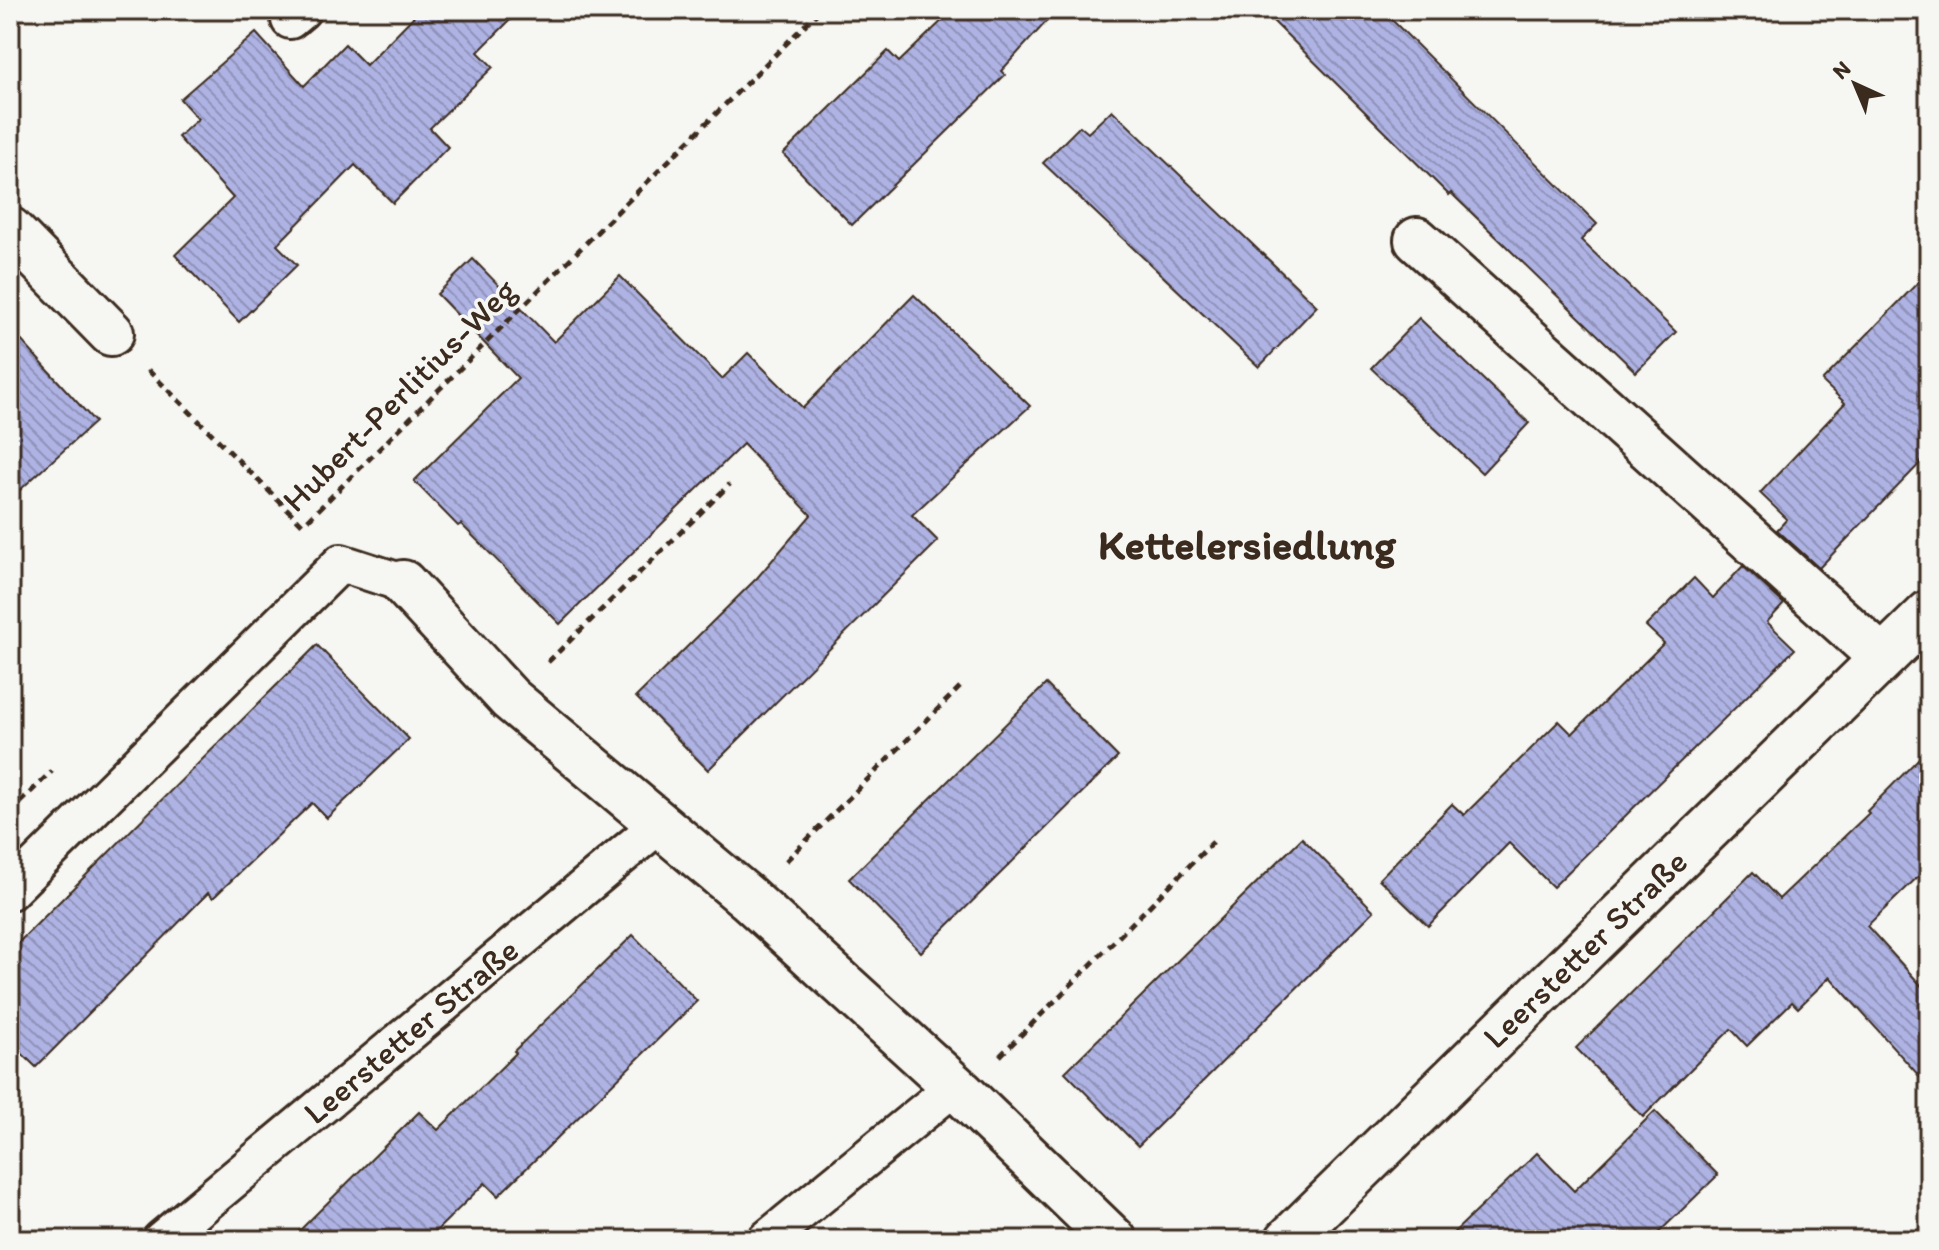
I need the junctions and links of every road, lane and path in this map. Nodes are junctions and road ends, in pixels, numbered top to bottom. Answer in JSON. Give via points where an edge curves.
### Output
{"nodes":[{"id":1,"x":820,"y":10,"type":"edge"},
{"id":2,"x":10,"y":230,"type":"edge"},
{"id":3,"x":1417,"y":240,"type":"dead end"},
{"id":4,"x":111,"y":333,"type":"joint"},
{"id":5,"x":730,"y":484,"type":"dead end"},
{"id":6,"x":303,"y":525,"type":"junction"},
{"id":7,"x":292,"y":536,"type":"dead end"},
{"id":8,"x":341,"y":563,"type":"junction"},
{"id":9,"x":403,"y":583,"type":"joint"},
{"id":10,"x":1929,"y":613,"type":"edge"},
{"id":11,"x":1882,"y":658,"type":"junction"},
{"id":12,"x":962,"y":685,"type":"dead end"},
{"id":13,"x":510,"y":699,"type":"junction"},
{"id":14,"x":55,"y":768,"type":"dead end"},
{"id":15,"x":10,"y":812,"type":"edge"},
{"id":16,"x":661,"y":823,"type":"junction"},
{"id":17,"x":1217,"y":838,"type":"dead end"},
{"id":18,"x":10,"y":891,"type":"edge"},
{"id":19,"x":748,"y":898,"type":"junction"},
{"id":20,"x":958,"y":1090,"type":"junction"},
{"id":21,"x":161,"y":1240,"type":"edge"},
{"id":22,"x":766,"y":1240,"type":"edge"},
{"id":23,"x":1114,"y":1240,"type":"edge"},
{"id":24,"x":1288,"y":1240,"type":"edge"}],
"edges":[{"from":1,"to":6,"type":"path","name":"Hubert-Perlitius-Weg"},
{"from":2,"to":4,"type":"street"},
{"from":3,"to":11,"type":"street"},
{"from":4,"to":6,"type":"path"},
{"from":5,"to":13,"type":"path"},
{"from":6,"to":7,"type":"path","name":"Hubert-Perlitius-Weg"},
{"from":6,"to":8,"type":"path"},
{"from":8,"to":9,"type":"lane"},
{"from":8,"to":18,"type":"lane"},
{"from":9,"to":13,"type":"street"},
{"from":10,"to":11,"type":"street","name":"Leerstetter Straße"},
{"from":11,"to":24,"type":"street","name":"Leerstetter Straße"},
{"from":12,"to":19,"type":"path"},
{"from":13,"to":16,"type":"street"},
{"from":14,"to":15,"type":"path"},
{"from":16,"to":19,"type":"street"},
{"from":16,"to":21,"type":"lane","name":"Leerstetter Straße"},
{"from":17,"to":20,"type":"path"},
{"from":19,"to":20,"type":"street"},
{"from":20,"to":22,"type":"lane"},
{"from":20,"to":23,"type":"street"}]}
